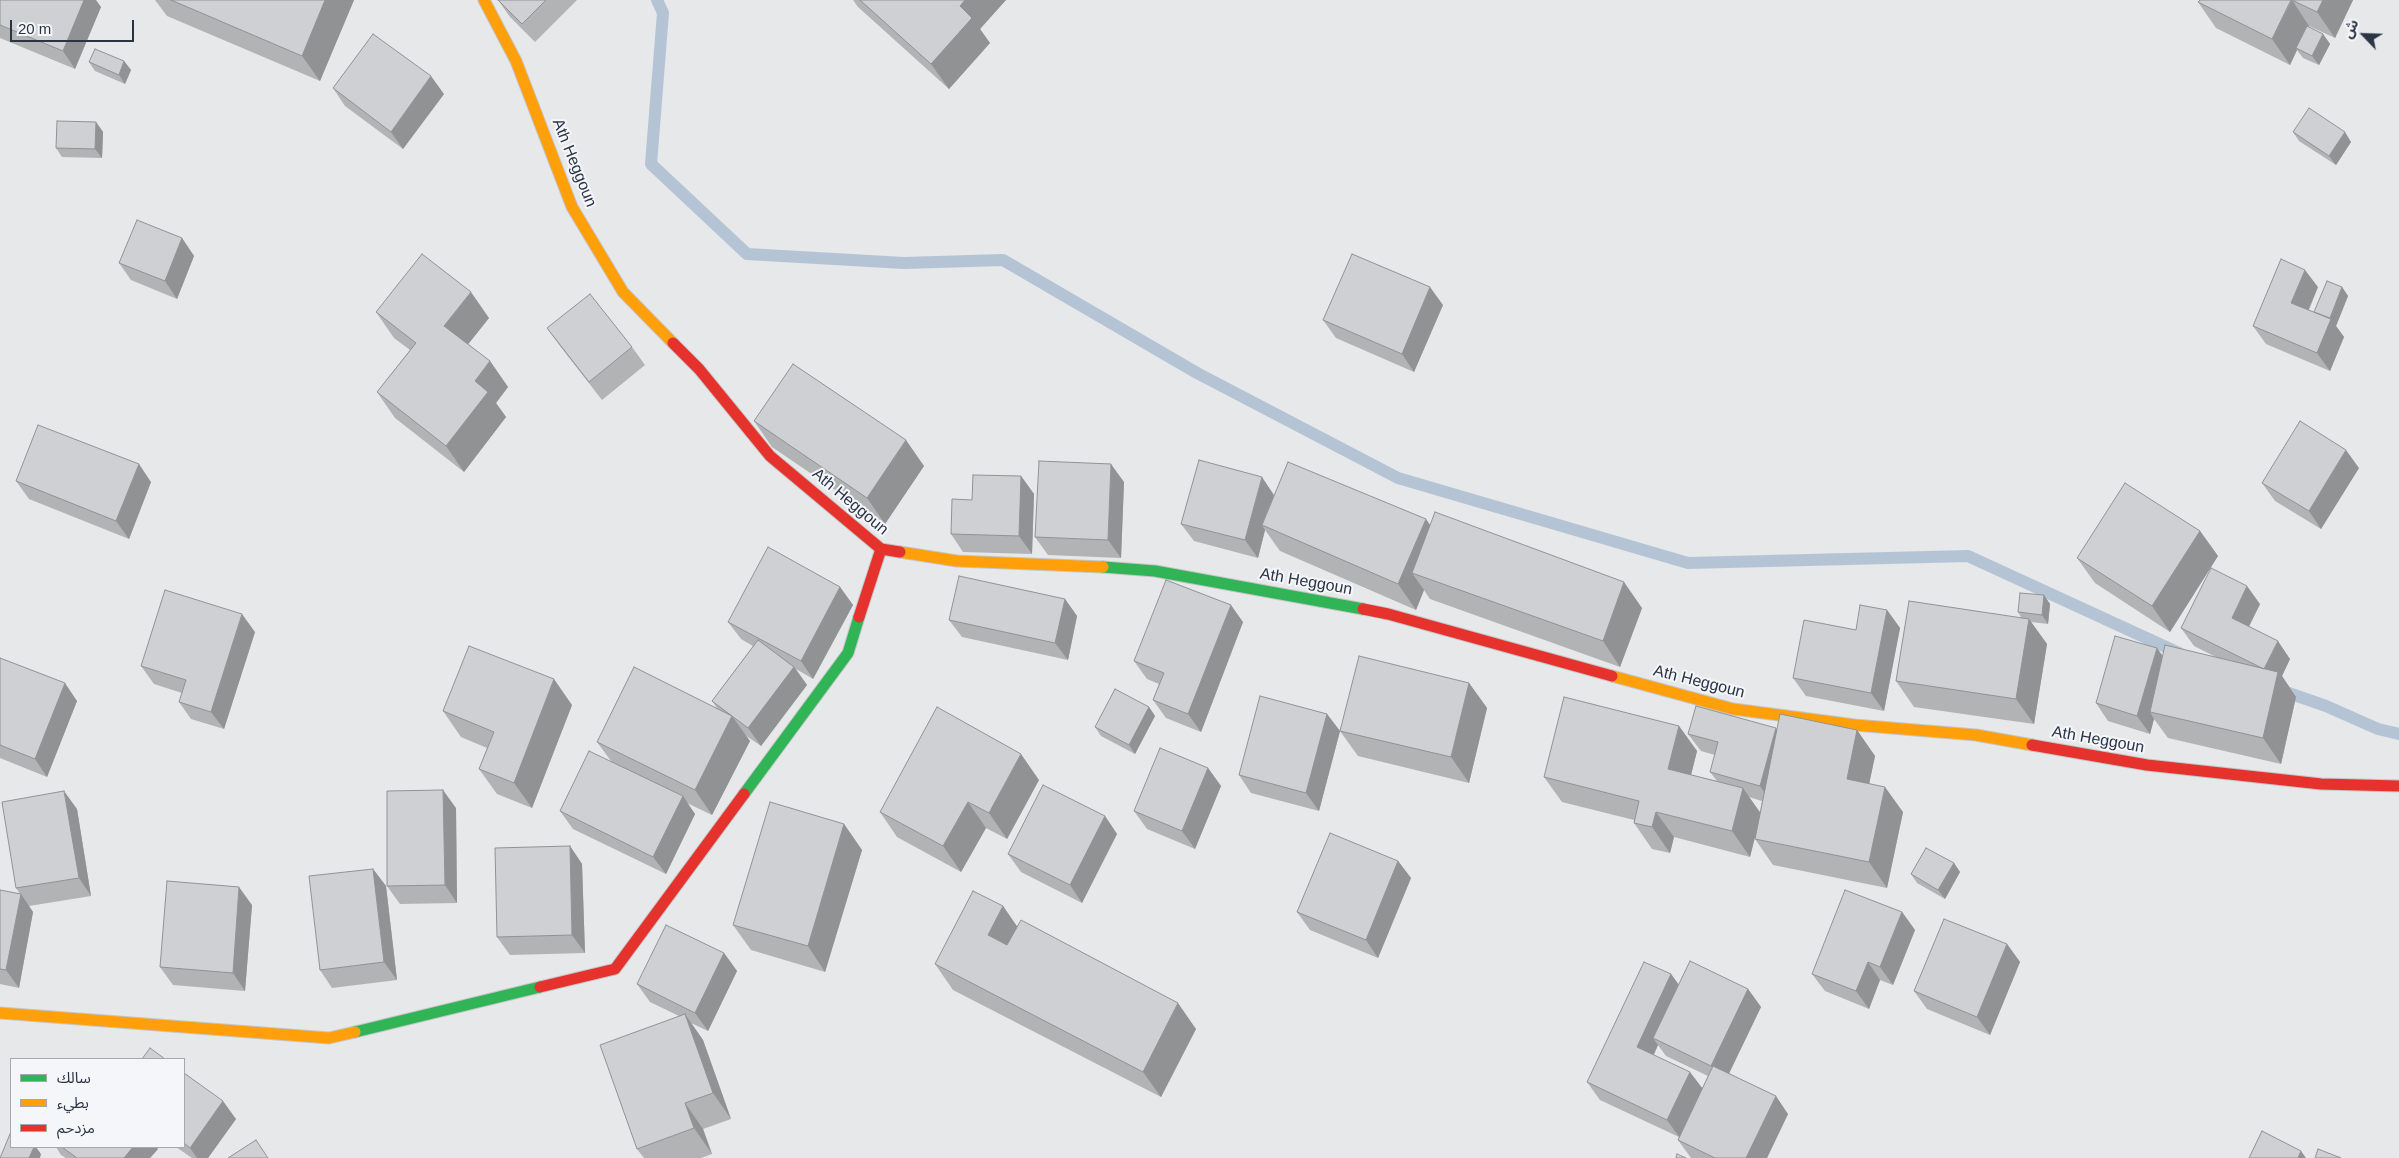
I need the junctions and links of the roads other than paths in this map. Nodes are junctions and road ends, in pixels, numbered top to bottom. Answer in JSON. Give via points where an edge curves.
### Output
{"nodes":[{"id":1,"x":484,"y":0,"type":"edge"},
{"id":2,"x":881,"y":549,"type":"junction"},
{"id":3,"x":2399,"y":786,"type":"edge"},
{"id":4,"x":0,"y":1013,"type":"edge"}],
"edges":[{"from":1,"to":2,"type":"street","name":"Ath Heggoun","via":[[516,61],[572,207],[623,292],[698,369],[770,456]]},
{"from":2,"to":3,"type":"street","name":"Ath Heggoun","via":[[957,561],[1155,571],[1388,614],[1733,709],[1976,735],[2147,765],[2321,784]]},
{"from":2,"to":4,"type":"street","via":[[848,653],[615,969],[329,1038]]}]}
